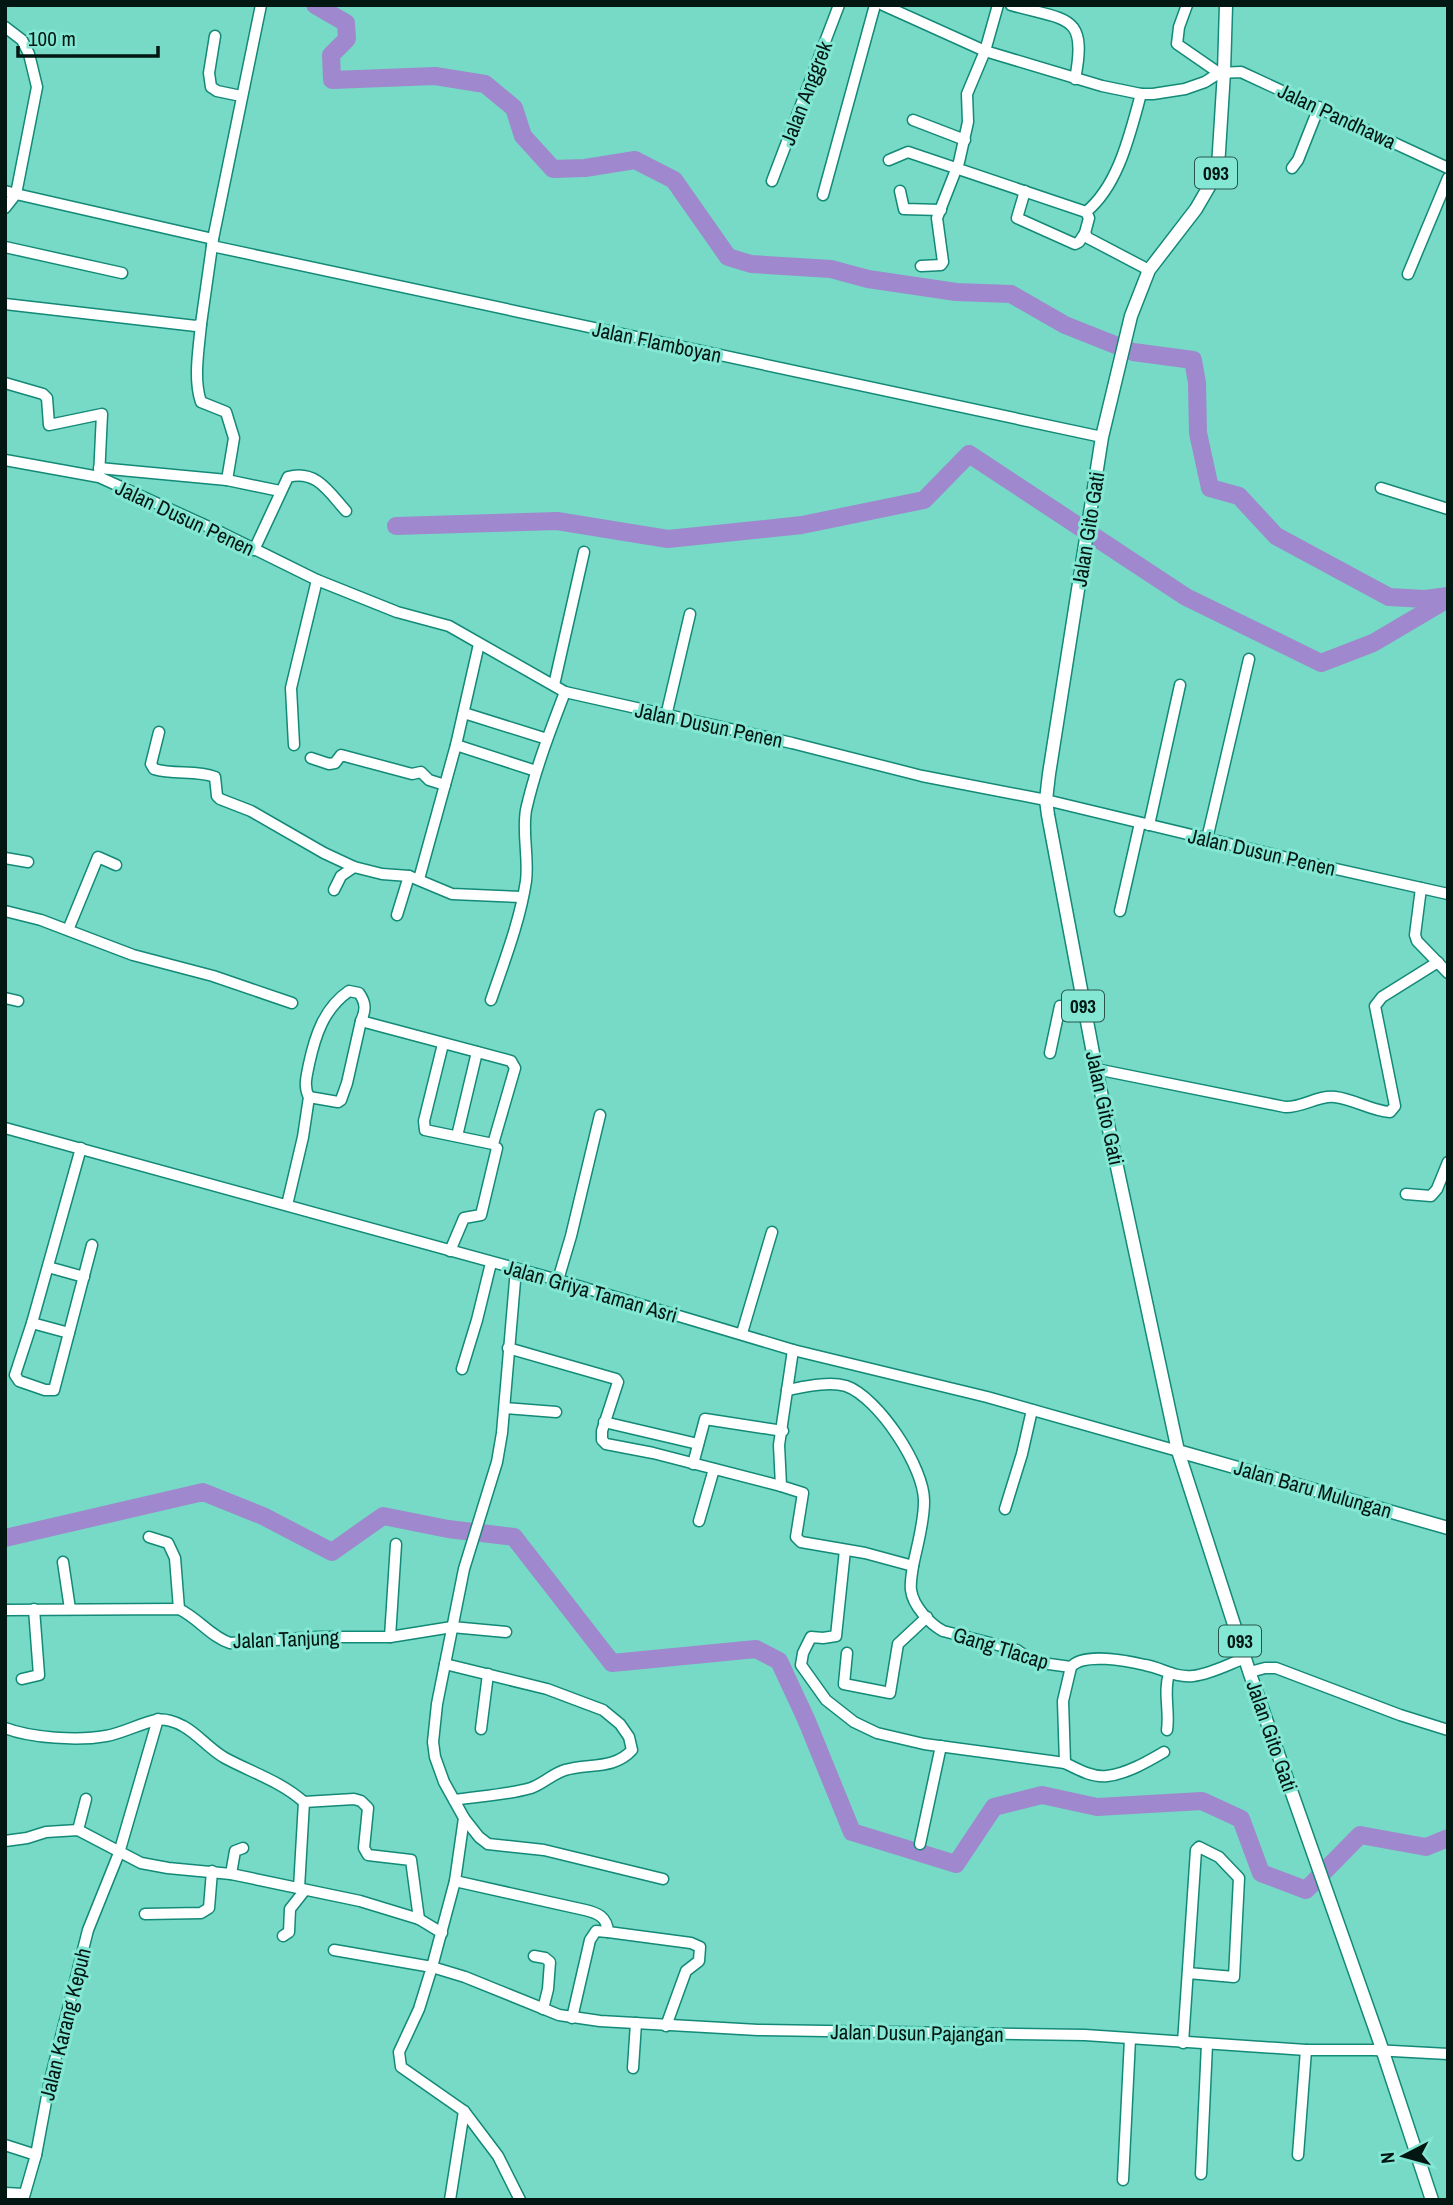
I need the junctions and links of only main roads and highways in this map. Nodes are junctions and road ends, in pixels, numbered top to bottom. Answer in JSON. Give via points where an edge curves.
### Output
{"nodes":[{"id":1,"x":1226,"y":5,"type":"edge"},
{"id":2,"x":1178,"y":1451,"type":"junction"},
{"id":3,"x":1448,"y":1528,"type":"edge"},
{"id":4,"x":1432,"y":2200,"type":"edge"}],
"edges":[{"from":1,"to":2,"type":"main road","name":"Jalan Gito Gati","number":"093","via":[[1220,156],[1214,178],[1196,209],[1149,270],[1131,316],[1102,437],[1046,800],[1084,1010]]},
{"from":2,"to":3,"type":"main road","name":"Jalan Baru Mulungan"},
{"from":2,"to":4,"type":"main road","name":"Jalan Gito Gati","number":"093"}]}
